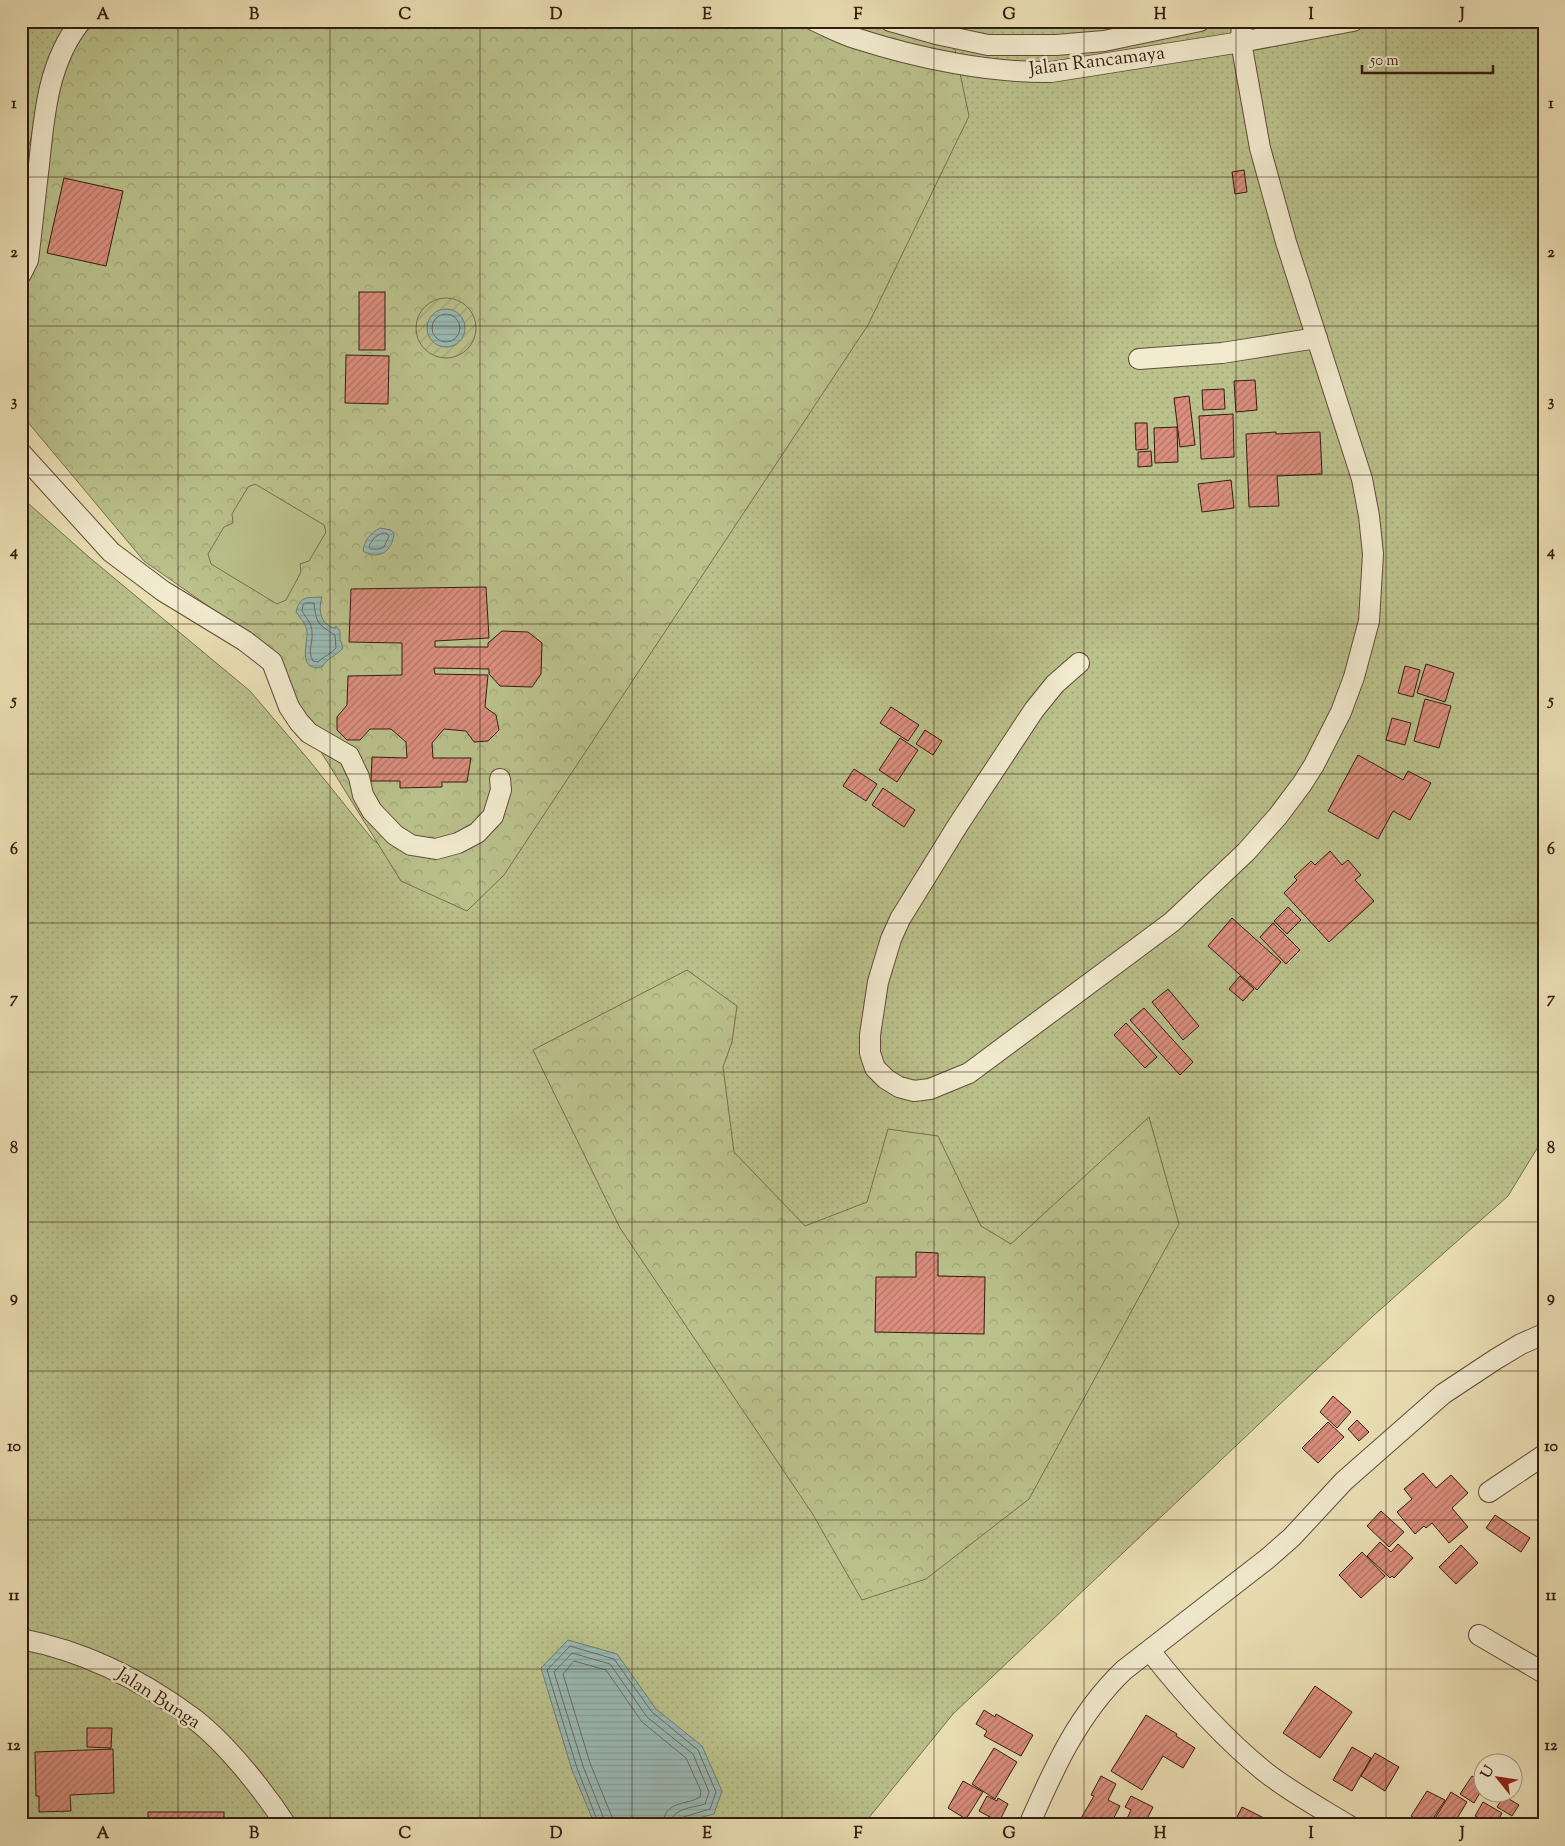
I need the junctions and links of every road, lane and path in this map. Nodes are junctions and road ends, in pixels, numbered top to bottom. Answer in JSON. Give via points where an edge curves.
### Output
{"nodes":[{"id":1,"x":80,"y":21,"type":"edge"},
{"id":2,"x":815,"y":21,"type":"edge"},
{"id":3,"x":890,"y":21,"type":"edge"},
{"id":4,"x":1200,"y":21,"type":"edge"},
{"id":5,"x":1242,"y":21,"type":"edge"},
{"id":6,"x":1353,"y":21,"type":"edge"},
{"id":7,"x":1241,"y":42,"type":"junction"},
{"id":8,"x":21,"y":274,"type":"edge"},
{"id":9,"x":1317,"y":338,"type":"junction"},
{"id":10,"x":1138,"y":359,"type":"dead end"},
{"id":11,"x":21,"y":453,"type":"edge"},
{"id":12,"x":1079,"y":663,"type":"dead end"},
{"id":13,"x":500,"y":779,"type":"dead end"},
{"id":14,"x":1544,"y":1334,"type":"edge"},
{"id":15,"x":1544,"y":1455,"type":"edge"},
{"id":16,"x":1489,"y":1492,"type":"dead end"},
{"id":17,"x":1479,"y":1634,"type":"dead end"},
{"id":18,"x":21,"y":1638,"type":"edge"},
{"id":19,"x":1150,"y":1651,"type":"junction"},
{"id":20,"x":1544,"y":1673,"type":"edge"},
{"id":21,"x":286,"y":1825,"type":"edge"},
{"id":22,"x":1029,"y":1825,"type":"edge"},
{"id":23,"x":1348,"y":1825,"type":"edge"}],
"edges":[{"from":1,"to":8,"type":"street","via":[[62,50],[51,80],[28,260]]},
{"from":2,"to":7,"type":"street","name":"Jalan Rancamaya","via":[[856,39],[910,54],[1022,73],[1051,72]]},
{"from":3,"to":4,"type":"street","name":"Jalan Rancamaya","via":[[988,45],[1104,41]]},
{"from":5,"to":7,"type":"street"},
{"from":6,"to":7,"type":"street","name":"Jalan Rancamaya"},
{"from":7,"to":9,"type":"street","via":[[1260,148]]},
{"from":9,"to":10,"type":"street","via":[[1222,353]]},
{"from":9,"to":12,"type":"street","via":[[1362,479],[1374,554],[1369,621],[1354,677],[1341,712],[1314,765],[1278,816],[1246,852],[1172,922],[969,1073],[930,1089],[914,1091],[899,1087],[875,1068],[870,1053],[878,982],[891,939],[916,892],[1012,742],[1055,684]]},
{"from":11,"to":13,"type":"street","via":[[111,552],[163,591],[245,641],[272,662],[289,706],[299,722],[309,733],[349,756],[372,811],[395,835],[411,845],[436,849],[477,833],[493,816],[501,790]]},
{"from":14,"to":19,"type":"street","via":[[1521,1344],[1443,1394],[1344,1481],[1267,1559]]},
{"from":15,"to":16,"type":"street"},
{"from":17,"to":20,"type":"street"},
{"from":18,"to":21,"type":"street","name":"Jalan Bunga","via":[[94,1660],[129,1677],[194,1719],[239,1763]]},
{"from":19,"to":22,"type":"street","via":[[1124,1670],[1090,1707],[1074,1731]]},
{"from":19,"to":23,"type":"street","via":[[1174,1682],[1249,1758],[1287,1787]]}]}
